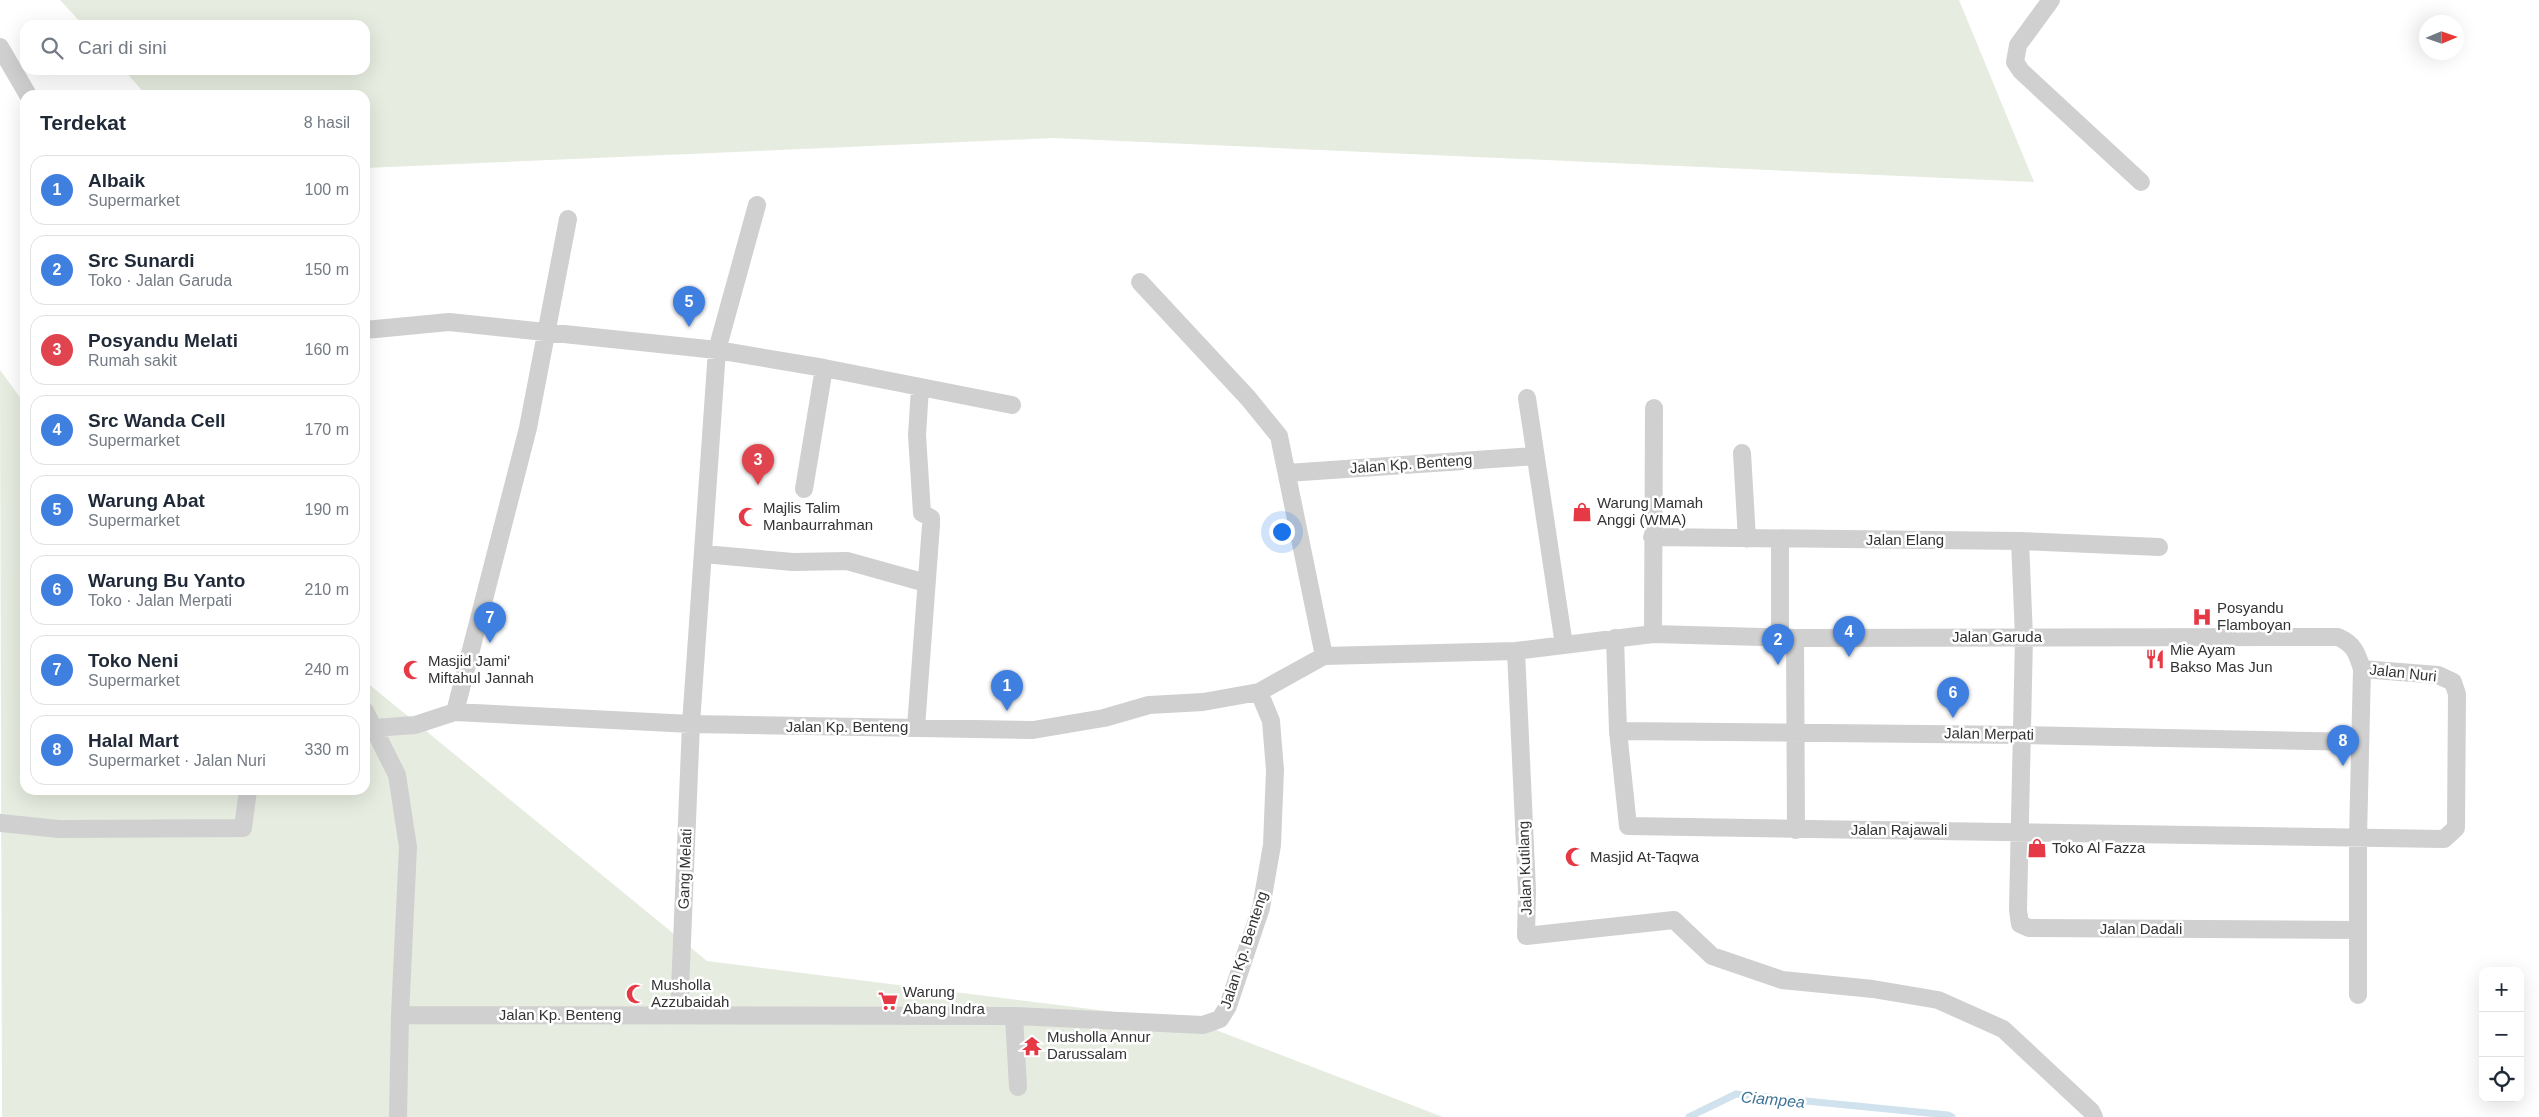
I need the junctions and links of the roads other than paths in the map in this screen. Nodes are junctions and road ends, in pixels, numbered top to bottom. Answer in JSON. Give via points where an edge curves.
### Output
{"nodes":[{"id":1,"x":2051,"y":0,"type":"edge"},
{"id":2,"x":0,"y":47,"type":"edge"},
{"id":3,"x":25,"y":90,"type":"edge"},
{"id":4,"x":2142,"y":182,"type":"dead end"},
{"id":5,"x":757,"y":205,"type":"dead end"},
{"id":6,"x":568,"y":219,"type":"dead end"},
{"id":7,"x":1140,"y":282,"type":"dead end"},
{"id":8,"x":370,"y":330,"type":"edge"},
{"id":9,"x":546,"y":334,"type":"junction"},
{"id":10,"x":717,"y":350,"type":"junction"},
{"id":11,"x":824,"y":368,"type":"junction"},
{"id":12,"x":920,"y":388,"type":"junction"},
{"id":13,"x":1527,"y":398,"type":"dead end"},
{"id":14,"x":1012,"y":405,"type":"dead end"},
{"id":15,"x":1654,"y":408,"type":"dead end"},
{"id":16,"x":1742,"y":453,"type":"dead end"},
{"id":17,"x":1535,"y":456,"type":"junction"},
{"id":18,"x":1287,"y":473,"type":"junction"},
{"id":19,"x":804,"y":490,"type":"dead end"},
{"id":20,"x":1652,"y":537,"type":"junction"},
{"id":21,"x":1747,"y":539,"type":"junction"},
{"id":22,"x":1780,"y":539,"type":"junction"},
{"id":23,"x":2020,"y":541,"type":"junction"},
{"id":24,"x":2159,"y":547,"type":"dead end"},
{"id":25,"x":704,"y":554,"type":"junction"},
{"id":26,"x":926,"y":583,"type":"junction"},
{"id":27,"x":1653,"y":634,"type":"junction"},
{"id":28,"x":1787,"y":637,"type":"junction"},
{"id":29,"x":2024,"y":637,"type":"junction"},
{"id":30,"x":1615,"y":638,"type":"junction"},
{"id":31,"x":1564,"y":644,"type":"junction"},
{"id":32,"x":1516,"y":651,"type":"junction"},
{"id":33,"x":1324,"y":656,"type":"junction"},
{"id":34,"x":2362,"y":669,"type":"junction"},
{"id":35,"x":1259,"y":692,"type":"junction"},
{"id":36,"x":455,"y":712,"type":"junction"},
{"id":37,"x":370,"y":721,"type":"edge"},
{"id":38,"x":691,"y":724,"type":"junction"},
{"id":39,"x":916,"y":727,"type":"junction"},
{"id":40,"x":373,"y":728,"type":"junction"},
{"id":41,"x":1618,"y":731,"type":"junction"},
{"id":42,"x":1796,"y":732,"type":"junction"},
{"id":43,"x":2022,"y":735,"type":"junction"},
{"id":44,"x":2359,"y":742,"type":"junction"},
{"id":45,"x":247,"y":795,"type":"edge"},
{"id":46,"x":0,"y":823,"type":"edge"},
{"id":47,"x":1796,"y":830,"type":"junction"},
{"id":48,"x":2020,"y":831,"type":"junction"},
{"id":49,"x":2358,"y":838,"type":"junction"},
{"id":50,"x":2357,"y":930,"type":"junction"},
{"id":51,"x":2358,"y":995,"type":"dead end"},
{"id":52,"x":679,"y":1014,"type":"junction"},
{"id":53,"x":400,"y":1015,"type":"junction"},
{"id":54,"x":1014,"y":1016,"type":"junction"},
{"id":55,"x":1018,"y":1087,"type":"dead end"},
{"id":56,"x":398,"y":1117,"type":"edge"},
{"id":57,"x":2094,"y":1117,"type":"edge"}],
"edges":[{"from":1,"to":4,"type":"street","via":[[2018,45],[2015,62]]},
{"from":2,"to":3,"type":"street"},
{"from":5,"to":10,"type":"street","name":"Gang Melati"},
{"from":6,"to":9,"type":"street"},
{"from":7,"to":18,"type":"street","via":[[1279,436]]},
{"from":8,"to":9,"type":"street","via":[[449,322]]},
{"from":9,"to":10,"type":"street"},
{"from":9,"to":36,"type":"street","via":[[528,428]]},
{"from":10,"to":11,"type":"street"},
{"from":10,"to":25,"type":"street","name":"Gang Melati"},
{"from":11,"to":12,"type":"street"},
{"from":11,"to":19,"type":"street"},
{"from":12,"to":14,"type":"street"},
{"from":12,"to":26,"type":"street","via":[[917,436],[922,513],[931,518]]},
{"from":13,"to":17,"type":"street"},
{"from":15,"to":20,"type":"street"},
{"from":16,"to":21,"type":"street"},
{"from":17,"to":18,"type":"street","name":"Jalan Kp. Benteng"},
{"from":17,"to":31,"type":"street"},
{"from":18,"to":33,"type":"street"},
{"from":20,"to":21,"type":"street","name":"Jalan Elang"},
{"from":20,"to":27,"type":"street"},
{"from":21,"to":22,"type":"street","name":"Jalan Elang"},
{"from":22,"to":23,"type":"street","name":"Jalan Elang"},
{"from":22,"to":28,"type":"street"},
{"from":23,"to":24,"type":"street","name":"Jalan Elang"},
{"from":23,"to":29,"type":"street"},
{"from":25,"to":26,"type":"street","via":[[792,562],[847,561]]},
{"from":25,"to":38,"type":"street","name":"Gang Melati"},
{"from":26,"to":39,"type":"street"},
{"from":27,"to":28,"type":"street","name":"Jalan Garuda"},
{"from":27,"to":30,"type":"street","name":"Jalan Garuda"},
{"from":28,"to":29,"type":"street","name":"Jalan Garuda"},
{"from":28,"to":42,"type":"street"},
{"from":29,"to":34,"type":"street","name":"Jalan Garuda","via":[[2338,637],[2356,650]]},
{"from":29,"to":43,"type":"street"},
{"from":30,"to":31,"type":"street","name":"Jalan Garuda"},
{"from":30,"to":41,"type":"street","name":"Jalan Rajawali"},
{"from":31,"to":32,"type":"street","name":"Jalan Kp. Benteng"},
{"from":32,"to":33,"type":"street","name":"Jalan Kp. Benteng"},
{"from":32,"to":57,"type":"street","name":"Jalan Kutilang","via":[[1527,890],[1526,936],[1674,920],[1712,956],[1782,980],[1873,989],[1938,1000],[2003,1029]]},
{"from":33,"to":35,"type":"street","name":"Jalan Kp. Benteng"},
{"from":34,"to":44,"type":"street","name":"Jalan Nuri"},
{"from":34,"to":49,"type":"street","name":"Jalan Nuri","via":[[2438,675],[2453,682],[2457,694],[2456,828],[2444,839]]},
{"from":35,"to":39,"type":"street","name":"Jalan Kp. Benteng","via":[[1203,702],[1148,705],[1104,718],[1033,730]]},
{"from":35,"to":54,"type":"street","name":"Jalan Kp. Benteng","via":[[1271,721],[1275,780],[1272,845],[1260,908],[1228,1006],[1220,1019],[1203,1025]]},
{"from":36,"to":38,"type":"street","name":"Jalan Kp. Benteng"},
{"from":36,"to":40,"type":"street","name":"Jalan Kp. Benteng","via":[[415,725]]},
{"from":37,"to":40,"type":"street"},
{"from":38,"to":39,"type":"street","name":"Jalan Kp. Benteng"},
{"from":38,"to":52,"type":"street","name":"Gang Melati"},
{"from":40,"to":53,"type":"street","via":[[397,775],[408,847]]},
{"from":41,"to":42,"type":"street","name":"Jalan Merpati"},
{"from":41,"to":47,"type":"street","name":"Jalan Rajawali","via":[[1628,826]]},
{"from":42,"to":43,"type":"street","name":"Jalan Merpati"},
{"from":42,"to":47,"type":"street"},
{"from":43,"to":44,"type":"street","name":"Jalan Merpati"},
{"from":43,"to":48,"type":"street"},
{"from":44,"to":49,"type":"street","name":"Jalan Nuri"},
{"from":45,"to":46,"type":"street","via":[[243,828],[59,829]]},
{"from":47,"to":48,"type":"street","name":"Jalan Rajawali"},
{"from":48,"to":49,"type":"street","name":"Jalan Rajawali"},
{"from":48,"to":50,"type":"street","name":"Jalan Dadali","via":[[2018,910],[2020,924],[2029,928]]},
{"from":49,"to":50,"type":"street"},
{"from":50,"to":51,"type":"street"},
{"from":52,"to":53,"type":"street","name":"Jalan Kp. Benteng"},
{"from":52,"to":54,"type":"street","name":"Jalan Kp. Benteng"},
{"from":53,"to":56,"type":"street"},
{"from":54,"to":55,"type":"street"}]}
